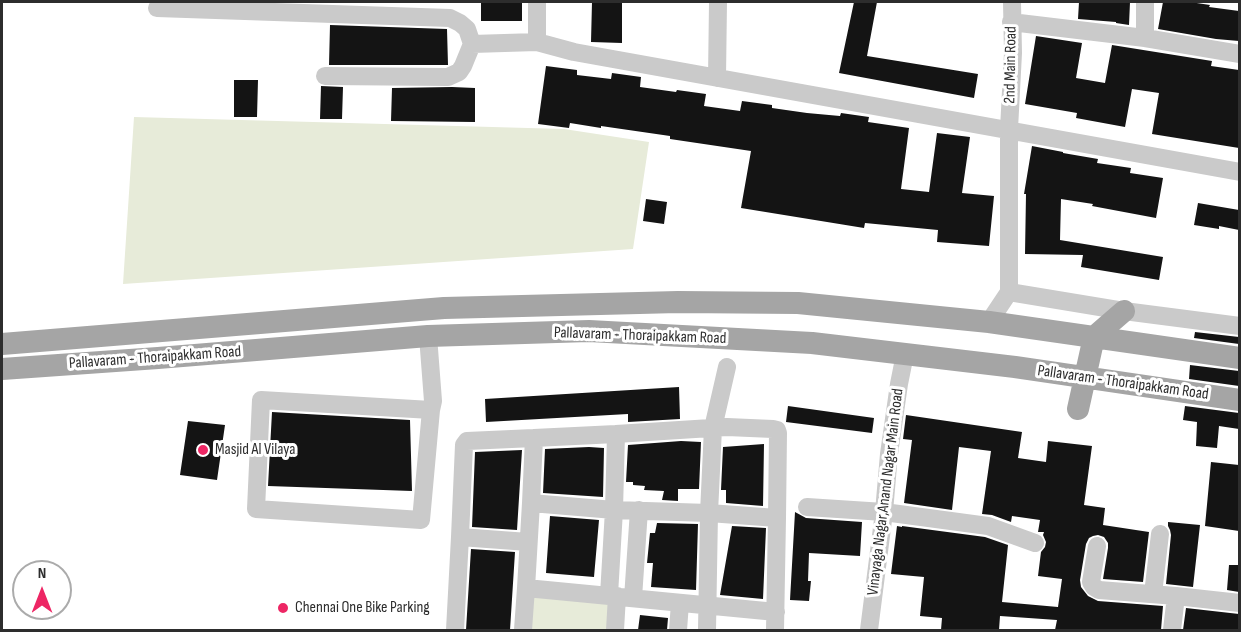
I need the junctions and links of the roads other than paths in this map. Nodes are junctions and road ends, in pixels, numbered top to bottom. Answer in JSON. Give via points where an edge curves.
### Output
{"nodes":[{"id":1,"x":537,"y":2,"type":"edge"},
{"id":2,"x":718,"y":2,"type":"edge"},
{"id":3,"x":1012,"y":2,"type":"edge"},
{"id":4,"x":1145,"y":2,"type":"edge"},
{"id":5,"x":157,"y":8,"type":"dead end"},
{"id":6,"x":1011,"y":22,"type":"junction"},
{"id":7,"x":1145,"y":38,"type":"junction"},
{"id":8,"x":537,"y":42,"type":"junction"},
{"id":9,"x":472,"y":44,"type":"junction"},
{"id":10,"x":1239,"y":54,"type":"edge"},
{"id":11,"x":326,"y":76,"type":"dead end"},
{"id":12,"x":717,"y":78,"type":"junction"},
{"id":13,"x":1009,"y":129,"type":"junction"},
{"id":14,"x":1239,"y":172,"type":"edge"},
{"id":15,"x":1009,"y":292,"type":"junction"},
{"id":16,"x":1124,"y":311,"type":"junction"},
{"id":17,"x":989,"y":322,"type":"junction"},
{"id":18,"x":1239,"y":326,"type":"edge"},
{"id":19,"x":429,"y":336,"type":"junction"},
{"id":20,"x":1094,"y":337,"type":"junction"},
{"id":21,"x":2,"y":344,"type":"edge"},
{"id":22,"x":905,"y":354,"type":"junction"},
{"id":23,"x":1239,"y":358,"type":"edge"},
{"id":24,"x":732,"y":368,"type":"dead end"},
{"id":25,"x":2,"y":369,"type":"edge"},
{"id":26,"x":1084,"y":378,"type":"junction"},
{"id":27,"x":1239,"y":400,"type":"edge"},
{"id":28,"x":1078,"y":409,"type":"dead end"},
{"id":29,"x":430,"y":410,"type":"junction"},
{"id":30,"x":720,"y":427,"type":"junction"},
{"id":31,"x":616,"y":434,"type":"junction"},
{"id":32,"x":534,"y":438,"type":"junction"},
{"id":33,"x":531,"y":503,"type":"junction"},
{"id":34,"x":807,"y":507,"type":"dead end"},
{"id":35,"x":614,"y":510,"type":"junction"},
{"id":36,"x":639,"y":510,"type":"junction"},
{"id":37,"x":884,"y":512,"type":"junction"},
{"id":38,"x":709,"y":513,"type":"junction"},
{"id":39,"x":777,"y":518,"type":"junction"},
{"id":40,"x":1160,"y":534,"type":"dead end"},
{"id":41,"x":459,"y":537,"type":"junction"},
{"id":42,"x":528,"y":542,"type":"junction"},
{"id":43,"x":1035,"y":543,"type":"dead end"},
{"id":44,"x":1097,"y":546,"type":"dead end"},
{"id":45,"x":526,"y":588,"type":"junction"},
{"id":46,"x":1153,"y":594,"type":"junction"},
{"id":47,"x":620,"y":596,"type":"junction"},
{"id":48,"x":1176,"y":596,"type":"junction"},
{"id":49,"x":680,"y":603,"type":"junction"},
{"id":50,"x":1239,"y":603,"type":"edge"},
{"id":51,"x":708,"y":605,"type":"junction"},
{"id":52,"x":776,"y":612,"type":"junction"},
{"id":53,"x":455,"y":630,"type":"edge"},
{"id":54,"x":523,"y":630,"type":"edge"},
{"id":55,"x":615,"y":630,"type":"edge"},
{"id":56,"x":678,"y":630,"type":"edge"},
{"id":57,"x":707,"y":630,"type":"edge"},
{"id":58,"x":775,"y":630,"type":"edge"},
{"id":59,"x":869,"y":630,"type":"edge"},
{"id":60,"x":1172,"y":630,"type":"edge"}],
"edges":[{"from":1,"to":8,"type":"street"},
{"from":2,"to":12,"type":"street"},
{"from":3,"to":6,"type":"street","name":"2nd Main Road"},
{"from":4,"to":7,"type":"street"},
{"from":5,"to":9,"type":"street","via":[[450,18],[467,29]]},
{"from":6,"to":7,"type":"street"},
{"from":6,"to":13,"type":"street","name":"2nd Main Road"},
{"from":7,"to":10,"type":"street"},
{"from":8,"to":9,"type":"street"},
{"from":8,"to":12,"type":"street"},
{"from":9,"to":11,"type":"street","via":[[459,72],[448,77]]},
{"from":12,"to":13,"type":"street"},
{"from":13,"to":14,"type":"street"},
{"from":13,"to":15,"type":"street","name":"2nd Main Road"},
{"from":15,"to":16,"type":"street"},
{"from":15,"to":17,"type":"street"},
{"from":16,"to":18,"type":"street"},
{"from":16,"to":20,"type":"main road"},
{"from":17,"to":20,"type":"main road","name":"Pallavaram - Thoraipakkam Road"},
{"from":17,"to":21,"type":"main road","name":"Pallavaram - Thoraipakkam Road","via":[[798,303],[678,302],[444,308]]},
{"from":19,"to":22,"type":"main road","name":"Pallavaram - Thoraipakkam Road","via":[[589,331],[812,344]]},
{"from":19,"to":25,"type":"main road","name":"Pallavaram - Thoraipakkam Road"},
{"from":19,"to":29,"type":"street","via":[[433,401]]},
{"from":20,"to":23,"type":"main road","name":"Pallavaram - Thoraipakkam Road"},
{"from":20,"to":26,"type":"main road"},
{"from":22,"to":26,"type":"main road","name":"Pallavaram - Thoraipakkam Road"},
{"from":22,"to":37,"type":"street","name":"Vinayaga Nagar,Anand Nagar Main Road"},
{"from":24,"to":30,"type":"street"},
{"from":26,"to":27,"type":"main road","name":"Pallavaram - Thoraipakkam Road"},
{"from":26,"to":28,"type":"main road"},
{"from":29,"to":29,"type":"street","via":[[261,400],[256,509],[421,520]]},
{"from":30,"to":31,"type":"street"},
{"from":30,"to":38,"type":"street"},
{"from":30,"to":39,"type":"street","via":[[777,430]]},
{"from":31,"to":32,"type":"street"},
{"from":31,"to":35,"type":"street"},
{"from":32,"to":33,"type":"street"},
{"from":32,"to":41,"type":"street","via":[[467,441]]},
{"from":33,"to":35,"type":"street"},
{"from":33,"to":42,"type":"street"},
{"from":34,"to":37,"type":"street"},
{"from":35,"to":36,"type":"street"},
{"from":35,"to":47,"type":"street"},
{"from":36,"to":38,"type":"street"},
{"from":36,"to":47,"type":"street"},
{"from":37,"to":43,"type":"street","via":[[988,526]]},
{"from":37,"to":59,"type":"street","name":"Vinayaga Nagar,Anand Nagar Main Road"},
{"from":38,"to":39,"type":"street"},
{"from":38,"to":51,"type":"street"},
{"from":39,"to":52,"type":"street"},
{"from":40,"to":46,"type":"street"},
{"from":41,"to":42,"type":"street"},
{"from":41,"to":53,"type":"street"},
{"from":42,"to":45,"type":"street"},
{"from":44,"to":46,"type":"street","via":[[1091,582],[1094,587]]},
{"from":45,"to":47,"type":"street"},
{"from":45,"to":54,"type":"street"},
{"from":46,"to":48,"type":"street"},
{"from":47,"to":49,"type":"street"},
{"from":47,"to":55,"type":"street"},
{"from":48,"to":50,"type":"street"},
{"from":48,"to":60,"type":"street"},
{"from":49,"to":51,"type":"street"},
{"from":49,"to":56,"type":"street"},
{"from":51,"to":52,"type":"street"},
{"from":51,"to":57,"type":"street"},
{"from":52,"to":58,"type":"street"}]}
